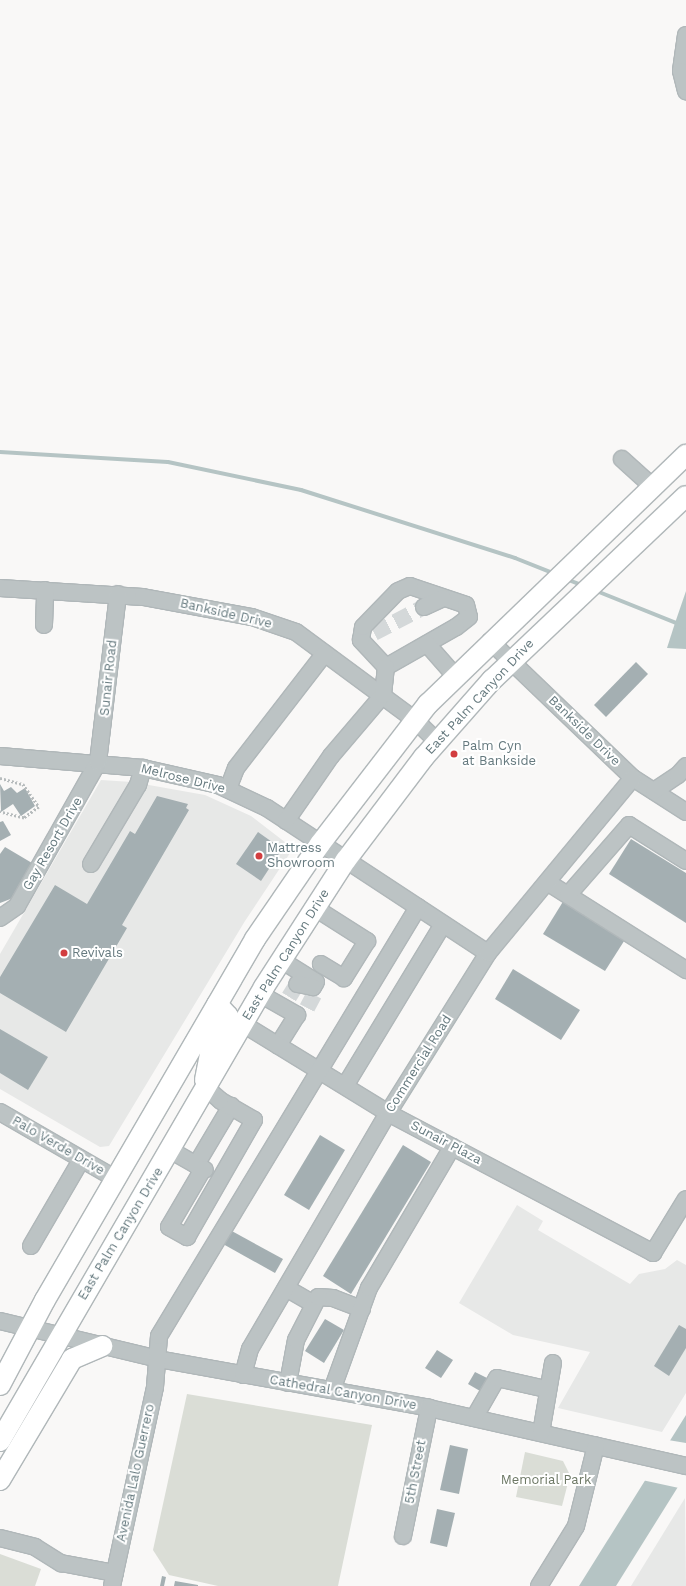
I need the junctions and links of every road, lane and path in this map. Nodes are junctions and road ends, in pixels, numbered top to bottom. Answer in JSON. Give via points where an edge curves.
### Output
{"nodes":[{"id":1,"x":686,"y":35,"type":"edge"},
{"id":2,"x":686,"y":91,"type":"edge"},
{"id":3,"x":686,"y":455,"type":"edge"},
{"id":4,"x":622,"y":459,"type":"dead end"},
{"id":5,"x":653,"y":487,"type":"junction"},
{"id":6,"x":686,"y":496,"type":"edge"},
{"id":7,"x":0,"y":588,"type":"edge"},
{"id":8,"x":45,"y":590,"type":"junction"},
{"id":9,"x":118,"y":594,"type":"junction"},
{"id":10,"x":443,"y":598,"type":"junction"},
{"id":11,"x":424,"y":607,"type":"tunnel mouth"},
{"id":12,"x":44,"y":625,"type":"dead end"},
{"id":13,"x":490,"y":641,"type":"junction"},
{"id":14,"x":427,"y":644,"type":"junction"},
{"id":15,"x":325,"y":653,"type":"junction"},
{"id":16,"x":511,"y":661,"type":"junction"},
{"id":17,"x":386,"y":667,"type":"junction"},
{"id":18,"x":455,"y":676,"type":"junction"},
{"id":19,"x":382,"y":695,"type":"junction"},
{"id":20,"x":415,"y":720,"type":"junction"},
{"id":21,"x":438,"y":742,"type":"junction"},
{"id":22,"x":0,"y":756,"type":"edge"},
{"id":23,"x":98,"y":762,"type":"junction"},
{"id":24,"x":686,"y":766,"type":"edge"},
{"id":25,"x":143,"y":768,"type":"junction"},
{"id":26,"x":0,"y":778,"type":"edge"},
{"id":27,"x":634,"y":778,"type":"junction"},
{"id":28,"x":228,"y":789,"type":"junction"},
{"id":29,"x":654,"y":791,"type":"junction"},
{"id":30,"x":0,"y":812,"type":"edge"},
{"id":31,"x":686,"y":812,"type":"edge"},
{"id":32,"x":286,"y":821,"type":"junction"},
{"id":33,"x":320,"y":844,"type":"junction"},
{"id":34,"x":346,"y":860,"type":"junction"},
{"id":35,"x":686,"y":861,"type":"edge"},
{"id":36,"x":91,"y":864,"type":"dead end"},
{"id":37,"x":547,"y":882,"type":"junction"},
{"id":38,"x":568,"y":895,"type":"junction"},
{"id":39,"x":418,"y":907,"type":"junction"},
{"id":40,"x":315,"y":908,"type":"junction"},
{"id":41,"x":0,"y":918,"type":"edge"},
{"id":42,"x":443,"y":924,"type":"junction"},
{"id":43,"x":367,"y":941,"type":"junction"},
{"id":44,"x":488,"y":953,"type":"junction"},
{"id":45,"x":389,"y":954,"type":"junction"},
{"id":46,"x":281,"y":960,"type":"junction"},
{"id":47,"x":321,"y":964,"type":"dead end"},
{"id":48,"x":686,"y":970,"type":"edge"},
{"id":49,"x":260,"y":994,"type":"junction"},
{"id":50,"x":303,"y":997,"type":"junction"},
{"id":51,"x":217,"y":1004,"type":"junction"},
{"id":52,"x":244,"y":1024,"type":"junction"},
{"id":53,"x":278,"y":1046,"type":"junction"},
{"id":54,"x":318,"y":1070,"type":"junction"},
{"id":55,"x":345,"y":1086,"type":"junction"},
{"id":56,"x":206,"y":1088,"type":"junction"},
{"id":57,"x":230,"y":1106,"type":"junction"},
{"id":58,"x":388,"y":1113,"type":"junction"},
{"id":59,"x":1,"y":1114,"type":"edge"},
{"id":60,"x":452,"y":1147,"type":"junction"},
{"id":61,"x":170,"y":1150,"type":"junction"},
{"id":62,"x":81,"y":1160,"type":"junction"},
{"id":63,"x":200,"y":1167,"type":"junction"},
{"id":64,"x":116,"y":1179,"type":"junction"},
{"id":65,"x":220,"y":1179,"type":"junction"},
{"id":66,"x":686,"y":1199,"type":"edge"},
{"id":67,"x":31,"y":1246,"type":"dead end"},
{"id":68,"x":286,"y":1288,"type":"junction"},
{"id":69,"x":314,"y":1304,"type":"junction"},
{"id":70,"x":362,"y":1309,"type":"junction"},
{"id":71,"x":0,"y":1321,"type":"edge"},
{"id":72,"x":29,"y":1328,"type":"junction"},
{"id":73,"x":60,"y":1336,"type":"junction"},
{"id":74,"x":102,"y":1346,"type":"junction"},
{"id":75,"x":158,"y":1359,"type":"junction"},
{"id":76,"x":553,"y":1363,"type":"dead end"},
{"id":77,"x":242,"y":1375,"type":"junction"},
{"id":78,"x":288,"y":1382,"type":"junction"},
{"id":79,"x":0,"y":1385,"type":"edge"},
{"id":80,"x":332,"y":1390,"type":"junction"},
{"id":81,"x":546,"y":1390,"type":"junction"},
{"id":82,"x":429,"y":1408,"type":"junction"},
{"id":83,"x":474,"y":1418,"type":"junction"},
{"id":84,"x":541,"y":1433,"type":"junction"},
{"id":85,"x":0,"y":1441,"type":"edge"},
{"id":86,"x":596,"y":1445,"type":"junction"},
{"id":87,"x":686,"y":1466,"type":"edge"},
{"id":88,"x":0,"y":1480,"type":"edge"},
{"id":89,"x":403,"y":1536,"type":"dead end"},
{"id":90,"x":0,"y":1538,"type":"edge"},
{"id":91,"x":114,"y":1580,"type":"edge"},
{"id":92,"x":539,"y":1586,"type":"edge"}],
"edges":[{"from":1,"to":2,"type":"street","via":[[681,71]]},
{"from":3,"to":5,"type":"main road"},
{"from":4,"to":5,"type":"street"},
{"from":5,"to":13,"type":"main road"},
{"from":6,"to":16,"type":"main road","name":"East Palm Canyon Drive"},
{"from":7,"to":8,"type":"street","name":"Bankside Drive"},
{"from":8,"to":9,"type":"street","name":"Bankside Drive"},
{"from":8,"to":12,"type":"street"},
{"from":9,"to":15,"type":"street","name":"Bankside Drive","via":[[252,617],[296,632]]},
{"from":9,"to":23,"type":"street","name":"Sunair Road"},
{"from":10,"to":11,"type":"street"},
{"from":10,"to":14,"type":"street","via":[[466,605],[469,617]]},
{"from":10,"to":17,"type":"street","via":[[410,586],[398,591],[363,627]]},
{"from":13,"to":16,"type":"street","name":"Bankside Drive"},
{"from":13,"to":18,"type":"main road"},
{"from":14,"to":17,"type":"street"},
{"from":14,"to":18,"type":"street"},
{"from":15,"to":19,"type":"street","name":"Bankside Drive"},
{"from":15,"to":28,"type":"street","via":[[236,768]]},
{"from":16,"to":21,"type":"main road","name":"East Palm Canyon Drive"},
{"from":16,"to":27,"type":"street","name":"Bankside Drive"},
{"from":17,"to":19,"type":"street"},
{"from":18,"to":20,"type":"main road"},
{"from":19,"to":20,"type":"street","name":"Bankside Drive"},
{"from":19,"to":32,"type":"street","via":[[331,756]]},
{"from":20,"to":21,"type":"street","name":"Bankside Drive"},
{"from":20,"to":33,"type":"main road"},
{"from":21,"to":34,"type":"main road","name":"East Palm Canyon Drive"},
{"from":22,"to":23,"type":"street","name":"Melrose Drive"},
{"from":23,"to":25,"type":"street","name":"Melrose Drive"},
{"from":23,"to":41,"type":"street","name":"Gay Resort Drive","via":[[17,906]]},
{"from":24,"to":29,"type":"street","via":[[678,775]]},
{"from":25,"to":28,"type":"street","name":"Melrose Drive"},
{"from":25,"to":36,"type":"street","via":[[138,785]]},
{"from":26,"to":30,"type":"path","via":[[23,784],[39,807],[24,818]]},
{"from":27,"to":29,"type":"street","name":"Bankside Drive"},
{"from":27,"to":37,"type":"street","name":"Commercial Road"},
{"from":28,"to":32,"type":"street","name":"Melrose Drive"},
{"from":29,"to":31,"type":"street","name":"Bankside Drive"},
{"from":32,"to":33,"type":"street","name":"Melrose Drive"},
{"from":33,"to":34,"type":"street","name":"Melrose Drive"},
{"from":33,"to":51,"type":"main road","via":[[255,939]]},
{"from":34,"to":39,"type":"street","name":"Melrose Drive"},
{"from":34,"to":40,"type":"main road","name":"East Palm Canyon Drive"},
{"from":35,"to":38,"type":"street","via":[[629,825]]},
{"from":37,"to":38,"type":"street"},
{"from":37,"to":44,"type":"street","name":"Commercial Road"},
{"from":38,"to":48,"type":"street"},
{"from":39,"to":42,"type":"street","name":"Melrose Drive"},
{"from":39,"to":45,"type":"street","name":"Avenida Lalo Guerrero"},
{"from":40,"to":43,"type":"street"},
{"from":40,"to":46,"type":"main road","name":"East Palm Canyon Drive"},
{"from":42,"to":44,"type":"street","name":"Melrose Drive"},
{"from":42,"to":55,"type":"street"},
{"from":43,"to":45,"type":"street"},
{"from":43,"to":47,"type":"street","via":[[344,978]]},
{"from":44,"to":58,"type":"street","name":"Commercial Road"},
{"from":45,"to":54,"type":"street","name":"Avenida Lalo Guerrero"},
{"from":46,"to":49,"type":"main road","name":"East Palm Canyon Drive"},
{"from":46,"to":50,"type":"street","via":[[316,982]]},
{"from":49,"to":50,"type":"street"},
{"from":49,"to":52,"type":"main road","name":"East Palm Canyon Drive"},
{"from":50,"to":53,"type":"street"},
{"from":51,"to":56,"type":"main road","via":[[228,1016],[210,1054],[204,1078]]},
{"from":51,"to":64,"type":"main road"},
{"from":52,"to":53,"type":"street","name":"Sunair Plaza"},
{"from":52,"to":56,"type":"main road","name":"East Palm Canyon Drive"},
{"from":53,"to":54,"type":"street","name":"Sunair Plaza"},
{"from":54,"to":55,"type":"street","name":"Sunair Plaza"},
{"from":54,"to":75,"type":"street","name":"Avenida Lalo Guerrero","via":[[160,1336]]},
{"from":55,"to":58,"type":"street","name":"Sunair Plaza"},
{"from":56,"to":57,"type":"street"},
{"from":56,"to":61,"type":"main road","name":"East Palm Canyon Drive"},
{"from":57,"to":63,"type":"street"},
{"from":57,"to":65,"type":"street","via":[[254,1120]]},
{"from":58,"to":60,"type":"street","name":"Sunair Plaza"},
{"from":58,"to":68,"type":"street","name":"Commercial Road"},
{"from":59,"to":62,"type":"street","name":"Palo Verde Drive"},
{"from":60,"to":66,"type":"street","name":"Sunair Plaza","via":[[653,1253]]},
{"from":60,"to":70,"type":"street","via":[[369,1288]]},
{"from":61,"to":63,"type":"street"},
{"from":61,"to":73,"type":"main road","name":"East Palm Canyon Drive"},
{"from":62,"to":64,"type":"street","name":"Palo Verde Drive"},
{"from":62,"to":67,"type":"street"},
{"from":63,"to":65,"type":"street"},
{"from":63,"to":65,"type":"street","via":[[169,1227],[187,1237]]},
{"from":64,"to":72,"type":"main road"},
{"from":68,"to":69,"type":"street"},
{"from":68,"to":77,"type":"street","name":"Commercial Road","via":[[250,1349]]},
{"from":69,"to":70,"type":"street","via":[[318,1297],[323,1296]]},
{"from":69,"to":78,"type":"street","via":[[296,1340]]},
{"from":70,"to":80,"type":"street"},
{"from":71,"to":72,"type":"street","name":"Cathedral Canyon Drive"},
{"from":72,"to":73,"type":"street","name":"Cathedral Canyon Drive"},
{"from":72,"to":79,"type":"main road"},
{"from":73,"to":74,"type":"street","name":"Cathedral Canyon Drive"},
{"from":73,"to":85,"type":"main road","name":"East Palm Canyon Drive"},
{"from":74,"to":75,"type":"street","name":"Cathedral Canyon Drive"},
{"from":74,"to":88,"type":"main road","via":[[72,1359]]},
{"from":75,"to":77,"type":"street","name":"Cathedral Canyon Drive"},
{"from":75,"to":91,"type":"street","name":"Avenida Lalo Guerrero"},
{"from":76,"to":81,"type":"street"},
{"from":77,"to":78,"type":"street","name":"Cathedral Canyon Drive"},
{"from":78,"to":80,"type":"street","name":"Cathedral Canyon Drive"},
{"from":80,"to":82,"type":"street","name":"Cathedral Canyon Drive"},
{"from":81,"to":83,"type":"street","via":[[497,1378]]},
{"from":81,"to":84,"type":"street"},
{"from":82,"to":83,"type":"street","name":"Cathedral Canyon Drive"},
{"from":82,"to":89,"type":"street","name":"5th Street"},
{"from":83,"to":84,"type":"street","name":"Cathedral Canyon Drive"},
{"from":84,"to":86,"type":"street","name":"Cathedral Canyon Drive"},
{"from":86,"to":87,"type":"street","name":"Cathedral Canyon Drive"},
{"from":86,"to":92,"type":"street","via":[[576,1526]]},
{"from":90,"to":91,"type":"street","via":[[35,1547],[61,1563]]}]}
